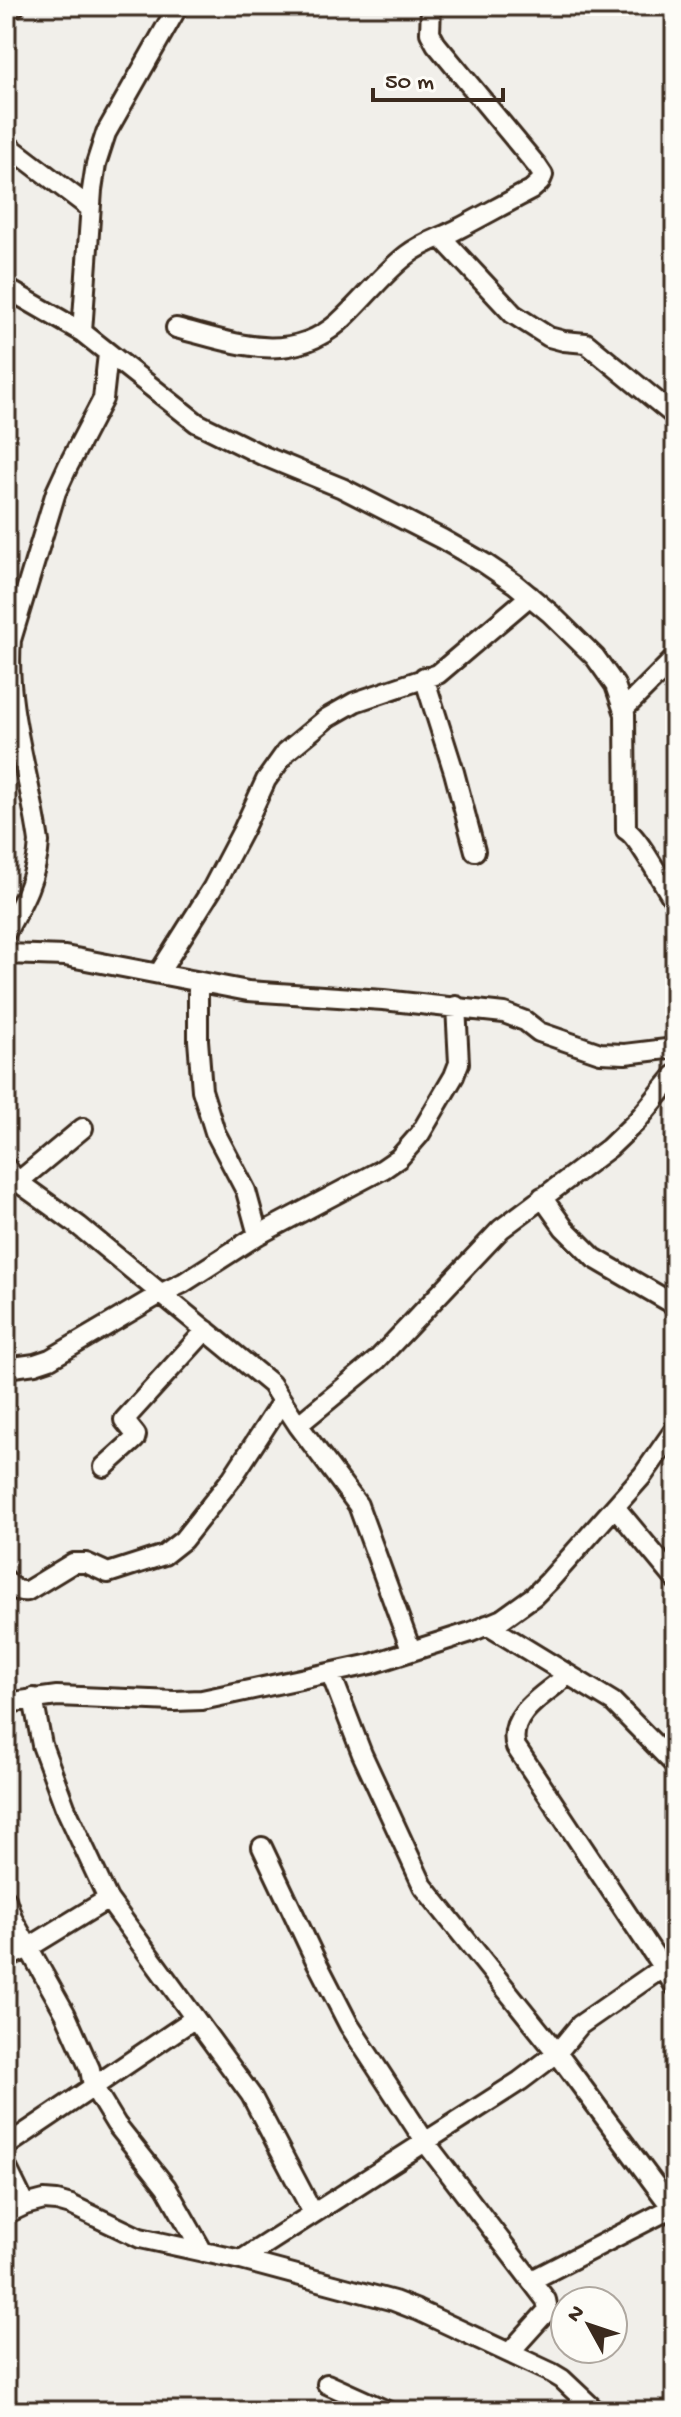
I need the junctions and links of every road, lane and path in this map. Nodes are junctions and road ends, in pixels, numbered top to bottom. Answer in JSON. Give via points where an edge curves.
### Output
{"nodes":[{"id":1,"x":15,"y":6,"type":"edge"},
{"id":2,"x":154,"y":6,"type":"edge"},
{"id":3,"x":431,"y":6,"type":"edge"},
{"id":4,"x":6,"y":10,"type":"edge"},
{"id":5,"x":174,"y":11,"type":"edge"},
{"id":6,"x":6,"y":144,"type":"edge"},
{"id":7,"x":90,"y":208,"type":"junction"},
{"id":8,"x":441,"y":237,"type":"junction"},
{"id":9,"x":6,"y":288,"type":"edge"},
{"id":10,"x":176,"y":328,"type":"dead end"},
{"id":11,"x":82,"y":332,"type":"junction"},
{"id":12,"x":108,"y":354,"type":"junction"},
{"id":13,"x":675,"y":416,"type":"edge"},
{"id":14,"x":530,"y":596,"type":"junction"},
{"id":15,"x":675,"y":658,"type":"edge"},
{"id":16,"x":424,"y":677,"type":"junction"},
{"id":17,"x":624,"y":709,"type":"junction"},
{"id":18,"x":475,"y":851,"type":"dead end"},
{"id":19,"x":675,"y":902,"type":"edge"},
{"id":20,"x":6,"y":932,"type":"edge"},
{"id":21,"x":6,"y":954,"type":"edge"},
{"id":22,"x":159,"y":973,"type":"junction"},
{"id":23,"x":198,"y":982,"type":"junction"},
{"id":24,"x":456,"y":1006,"type":"junction"},
{"id":25,"x":675,"y":1048,"type":"edge"},
{"id":26,"x":675,"y":1075,"type":"edge"},
{"id":27,"x":83,"y":1128,"type":"dead end"},
{"id":28,"x":6,"y":1167,"type":"edge"},
{"id":29,"x":18,"y":1182,"type":"junction"},
{"id":30,"x":542,"y":1197,"type":"junction"},
{"id":31,"x":258,"y":1235,"type":"junction"},
{"id":32,"x":162,"y":1293,"type":"junction"},
{"id":33,"x":675,"y":1305,"type":"edge"},
{"id":34,"x":206,"y":1330,"type":"junction"},
{"id":35,"x":6,"y":1368,"type":"edge"},
{"id":36,"x":282,"y":1401,"type":"junction"},
{"id":37,"x":298,"y":1425,"type":"junction"},
{"id":38,"x":675,"y":1429,"type":"edge"},
{"id":39,"x":104,"y":1467,"type":"dead end"},
{"id":40,"x":615,"y":1507,"type":"junction"},
{"id":41,"x":675,"y":1579,"type":"edge"},
{"id":42,"x":6,"y":1580,"type":"edge"},
{"id":43,"x":487,"y":1625,"type":"junction"},
{"id":44,"x":411,"y":1650,"type":"junction"},
{"id":45,"x":331,"y":1674,"type":"junction"},
{"id":46,"x":568,"y":1675,"type":"junction"},
{"id":47,"x":33,"y":1698,"type":"junction"},
{"id":48,"x":6,"y":1703,"type":"edge"},
{"id":49,"x":675,"y":1765,"type":"edge"},
{"id":50,"x":262,"y":1847,"type":"dead end"},
{"id":51,"x":6,"y":1899,"type":"edge"},
{"id":52,"x":108,"y":1899,"type":"junction"},
{"id":53,"x":28,"y":1948,"type":"junction"},
{"id":54,"x":6,"y":1958,"type":"edge"},
{"id":55,"x":670,"y":1963,"type":"edge"},
{"id":56,"x":675,"y":1986,"type":"edge"},
{"id":57,"x":195,"y":2018,"type":"junction"},
{"id":58,"x":557,"y":2053,"type":"junction"},
{"id":59,"x":93,"y":2086,"type":"junction"},
{"id":60,"x":426,"y":2143,"type":"junction"},
{"id":61,"x":6,"y":2146,"type":"edge"},
{"id":62,"x":6,"y":2166,"type":"edge"},
{"id":63,"x":25,"y":2205,"type":"junction"},
{"id":64,"x":673,"y":2210,"type":"edge"},
{"id":65,"x":313,"y":2213,"type":"junction"},
{"id":66,"x":6,"y":2214,"type":"edge"},
{"id":67,"x":203,"y":2252,"type":"junction"},
{"id":68,"x":241,"y":2260,"type":"junction"},
{"id":69,"x":532,"y":2280,"type":"junction"},
{"id":70,"x":510,"y":2352,"type":"junction"},
{"id":71,"x":327,"y":2384,"type":"dead end"},
{"id":72,"x":387,"y":2411,"type":"edge"},
{"id":73,"x":596,"y":2411,"type":"edge"}],
"edges":[{"from":1,"to":4,"type":"street"},
{"from":2,"to":5,"type":"street"},
{"from":3,"to":8,"type":"street","via":[[430,33],[436,44],[543,175],[531,190]]},
{"from":5,"to":7,"type":"street","via":[[106,133]]},
{"from":6,"to":7,"type":"street"},
{"from":7,"to":11,"type":"street"},
{"from":8,"to":10,"type":"street","via":[[408,254],[337,324],[304,343],[261,349]]},
{"from":8,"to":13,"type":"street","via":[[513,314],[549,337],[586,343]]},
{"from":9,"to":11,"type":"street"},
{"from":11,"to":12,"type":"street"},
{"from":12,"to":14,"type":"street","via":[[197,423],[453,544]]},
{"from":12,"to":20,"type":"street","via":[[103,399],[56,492],[11,640],[13,698],[39,842],[33,879]]},
{"from":14,"to":16,"type":"street","via":[[438,674]]},
{"from":14,"to":17,"type":"street","via":[[595,657]]},
{"from":15,"to":17,"type":"street"},
{"from":16,"to":18,"type":"street"},
{"from":16,"to":22,"type":"street","via":[[355,702],[286,752],[266,780],[212,889]]},
{"from":17,"to":19,"type":"street","via":[[626,830],[635,834]]},
{"from":21,"to":22,"type":"street","via":[[65,956]]},
{"from":22,"to":23,"type":"street"},
{"from":23,"to":24,"type":"street","via":[[283,995]]},
{"from":23,"to":31,"type":"street","via":[[202,1090],[211,1122],[246,1191]]},
{"from":24,"to":25,"type":"street","via":[[504,1013],[539,1032],[600,1053]]},
{"from":24,"to":31,"type":"street","via":[[459,1063],[420,1134],[383,1169]]},
{"from":26,"to":30,"type":"street","via":[[609,1148]]},
{"from":27,"to":29,"type":"street"},
{"from":28,"to":29,"type":"street"},
{"from":29,"to":32,"type":"street"},
{"from":30,"to":33,"type":"street","via":[[594,1258]]},
{"from":30,"to":37,"type":"street","via":[[487,1242],[377,1360]]},
{"from":31,"to":32,"type":"street"},
{"from":32,"to":34,"type":"street"},
{"from":32,"to":35,"type":"street","via":[[50,1359]]},
{"from":34,"to":36,"type":"street","via":[[271,1384]]},
{"from":34,"to":39,"type":"street","via":[[124,1420],[135,1439]]},
{"from":36,"to":37,"type":"street"},
{"from":36,"to":42,"type":"street","via":[[232,1478],[174,1549],[108,1573],[73,1563],[27,1591],[14,1589]]},
{"from":37,"to":44,"type":"street","via":[[358,1505]]},
{"from":38,"to":40,"type":"street"},
{"from":40,"to":41,"type":"street"},
{"from":40,"to":43,"type":"street","via":[[534,1596]]},
{"from":43,"to":44,"type":"street"},
{"from":43,"to":46,"type":"street"},
{"from":44,"to":45,"type":"street"},
{"from":45,"to":47,"type":"street","via":[[188,1701]]},
{"from":45,"to":58,"type":"street","via":[[423,1886]]},
{"from":46,"to":49,"type":"street","via":[[624,1711]]},
{"from":46,"to":55,"type":"street","via":[[522,1714],[513,1730],[516,1747]]},
{"from":47,"to":48,"type":"street"},
{"from":47,"to":52,"type":"street","via":[[42,1745],[65,1807]]},
{"from":50,"to":60,"type":"street","via":[[349,2025]]},
{"from":51,"to":53,"type":"street"},
{"from":52,"to":53,"type":"street"},
{"from":52,"to":57,"type":"street"},
{"from":53,"to":54,"type":"street"},
{"from":53,"to":59,"type":"street","via":[[65,2013]]},
{"from":55,"to":56,"type":"street"},
{"from":55,"to":58,"type":"street","via":[[580,2025]]},
{"from":57,"to":59,"type":"street"},
{"from":57,"to":65,"type":"street","via":[[251,2095]]},
{"from":58,"to":60,"type":"street"},
{"from":58,"to":64,"type":"street"},
{"from":59,"to":61,"type":"street"},
{"from":59,"to":67,"type":"street","via":[[166,2187]]},
{"from":60,"to":65,"type":"street"},
{"from":60,"to":69,"type":"street"},
{"from":62,"to":63,"type":"street"},
{"from":63,"to":66,"type":"street"},
{"from":63,"to":67,"type":"street","via":[[57,2201],[140,2238]]},
{"from":64,"to":69,"type":"street"},
{"from":65,"to":68,"type":"street"},
{"from":67,"to":68,"type":"street"},
{"from":68,"to":70,"type":"street","via":[[394,2301]]},
{"from":69,"to":70,"type":"street","via":[[548,2310]]},
{"from":70,"to":73,"type":"street","via":[[562,2379]]},
{"from":71,"to":72,"type":"street"}]}
